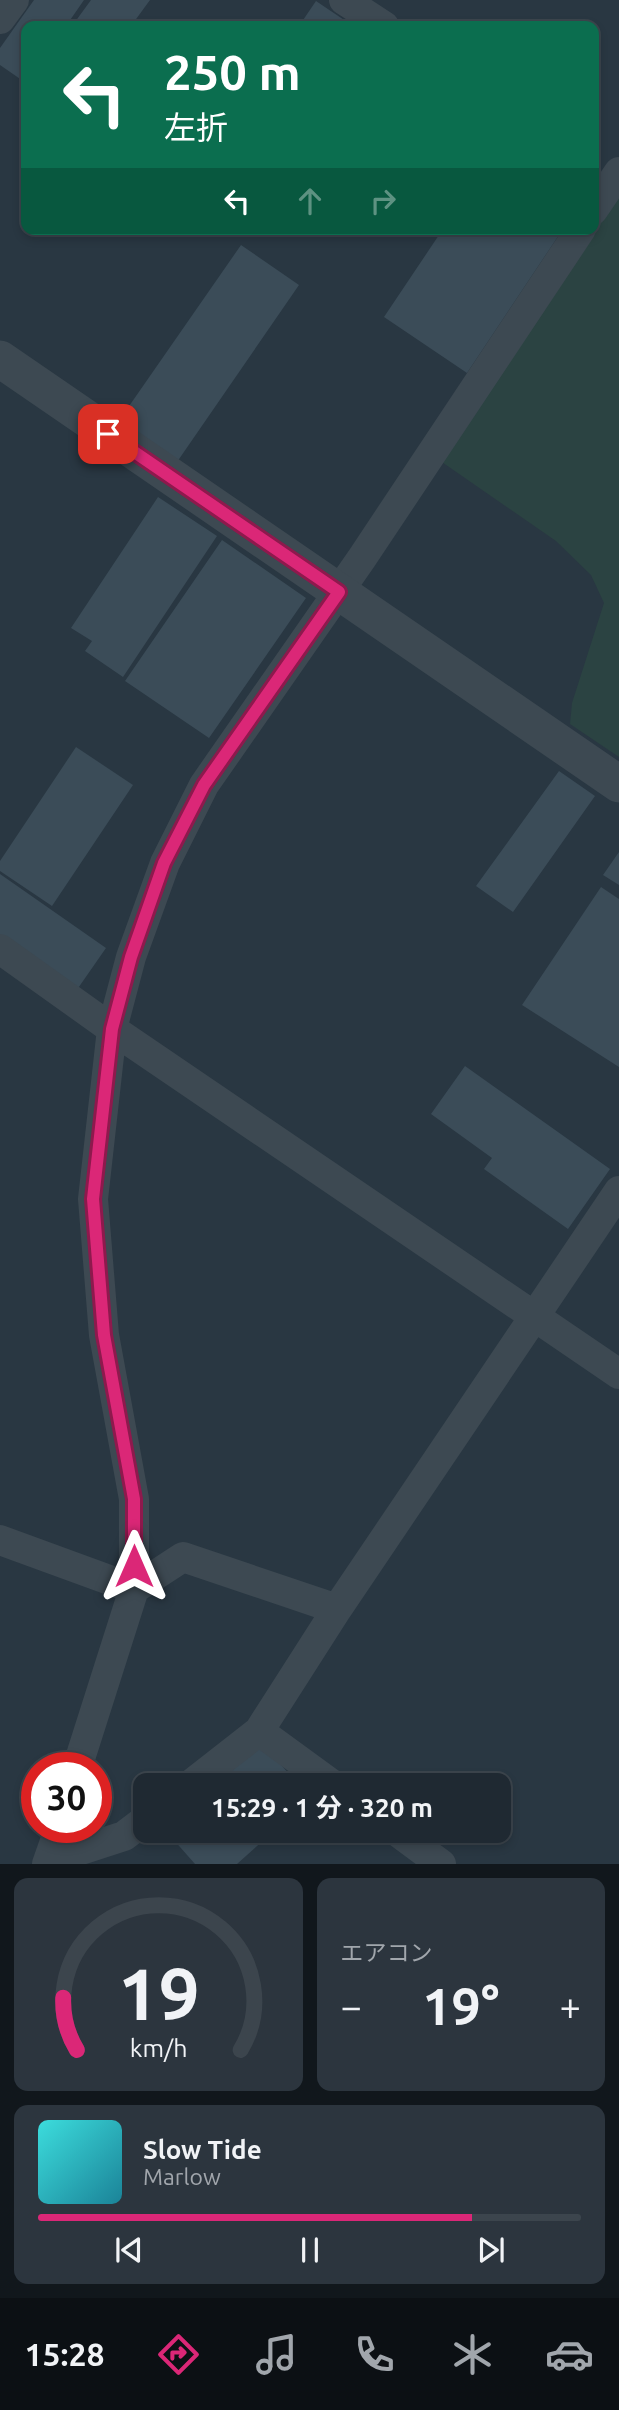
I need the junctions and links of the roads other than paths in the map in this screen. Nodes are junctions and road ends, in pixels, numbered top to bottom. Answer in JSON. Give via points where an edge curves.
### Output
{"nodes":[{"id":1,"x":14,"y":0,"type":"edge"},
{"id":2,"x":344,"y":0,"type":"edge"},
{"id":3,"x":0,"y":19,"type":"edge"},
{"id":4,"x":376,"y":21,"type":"edge"},
{"id":5,"x":611,"y":174,"type":"edge"},
{"id":6,"x":599,"y":198,"type":"edge"},
{"id":7,"x":577,"y":235,"type":"edge"},
{"id":8,"x":0,"y":359,"type":"edge"},
{"id":9,"x":339,"y":592,"type":"junction"},
{"id":10,"x":619,"y":785,"type":"edge"},
{"id":11,"x":0,"y":949,"type":"edge"},
{"id":12,"x":112,"y":1029,"type":"junction"},
{"id":13,"x":619,"y":1191,"type":"edge"},
{"id":14,"x":534,"y":1316,"type":"junction"},
{"id":15,"x":619,"y":1374,"type":"edge"},
{"id":16,"x":0,"y":1540,"type":"edge"},
{"id":17,"x":134,"y":1589,"type":"junction"},
{"id":18,"x":337,"y":1609,"type":"junction"},
{"id":19,"x":259,"y":1731,"type":"junction"},
{"id":20,"x":83,"y":1752,"type":"edge"},
{"id":21,"x":205,"y":1773,"type":"edge"},
{"id":22,"x":317,"y":1773,"type":"edge"},
{"id":23,"x":133,"y":1829,"type":"edge"},
{"id":24,"x":55,"y":1843,"type":"edge"},
{"id":25,"x":413,"y":1843,"type":"edge"},
{"id":26,"x":49,"y":1862,"type":"edge"},
{"id":27,"x":441,"y":1864,"type":"edge"}],
"edges":[{"from":1,"to":3,"type":"street"},
{"from":2,"to":4,"type":"street"},
{"from":5,"to":6,"type":"street"},
{"from":7,"to":9,"type":"street"},
{"from":8,"to":9,"type":"street"},
{"from":9,"to":10,"type":"street"},
{"from":9,"to":12,"type":"street","via":[[204,785],[164,863]]},
{"from":11,"to":12,"type":"street"},
{"from":12,"to":14,"type":"street"},
{"from":12,"to":17,"type":"street","via":[[93,1199],[104,1335],[134,1499]]},
{"from":13,"to":14,"type":"street"},
{"from":14,"to":15,"type":"street"},
{"from":14,"to":18,"type":"street"},
{"from":16,"to":17,"type":"street"},
{"from":17,"to":18,"type":"street","via":[[183,1557]]},
{"from":17,"to":20,"type":"street"},
{"from":18,"to":19,"type":"street"},
{"from":19,"to":21,"type":"street"},
{"from":19,"to":22,"type":"street"},
{"from":23,"to":26,"type":"street"},
{"from":24,"to":26,"type":"street"},
{"from":25,"to":27,"type":"street"}]}
